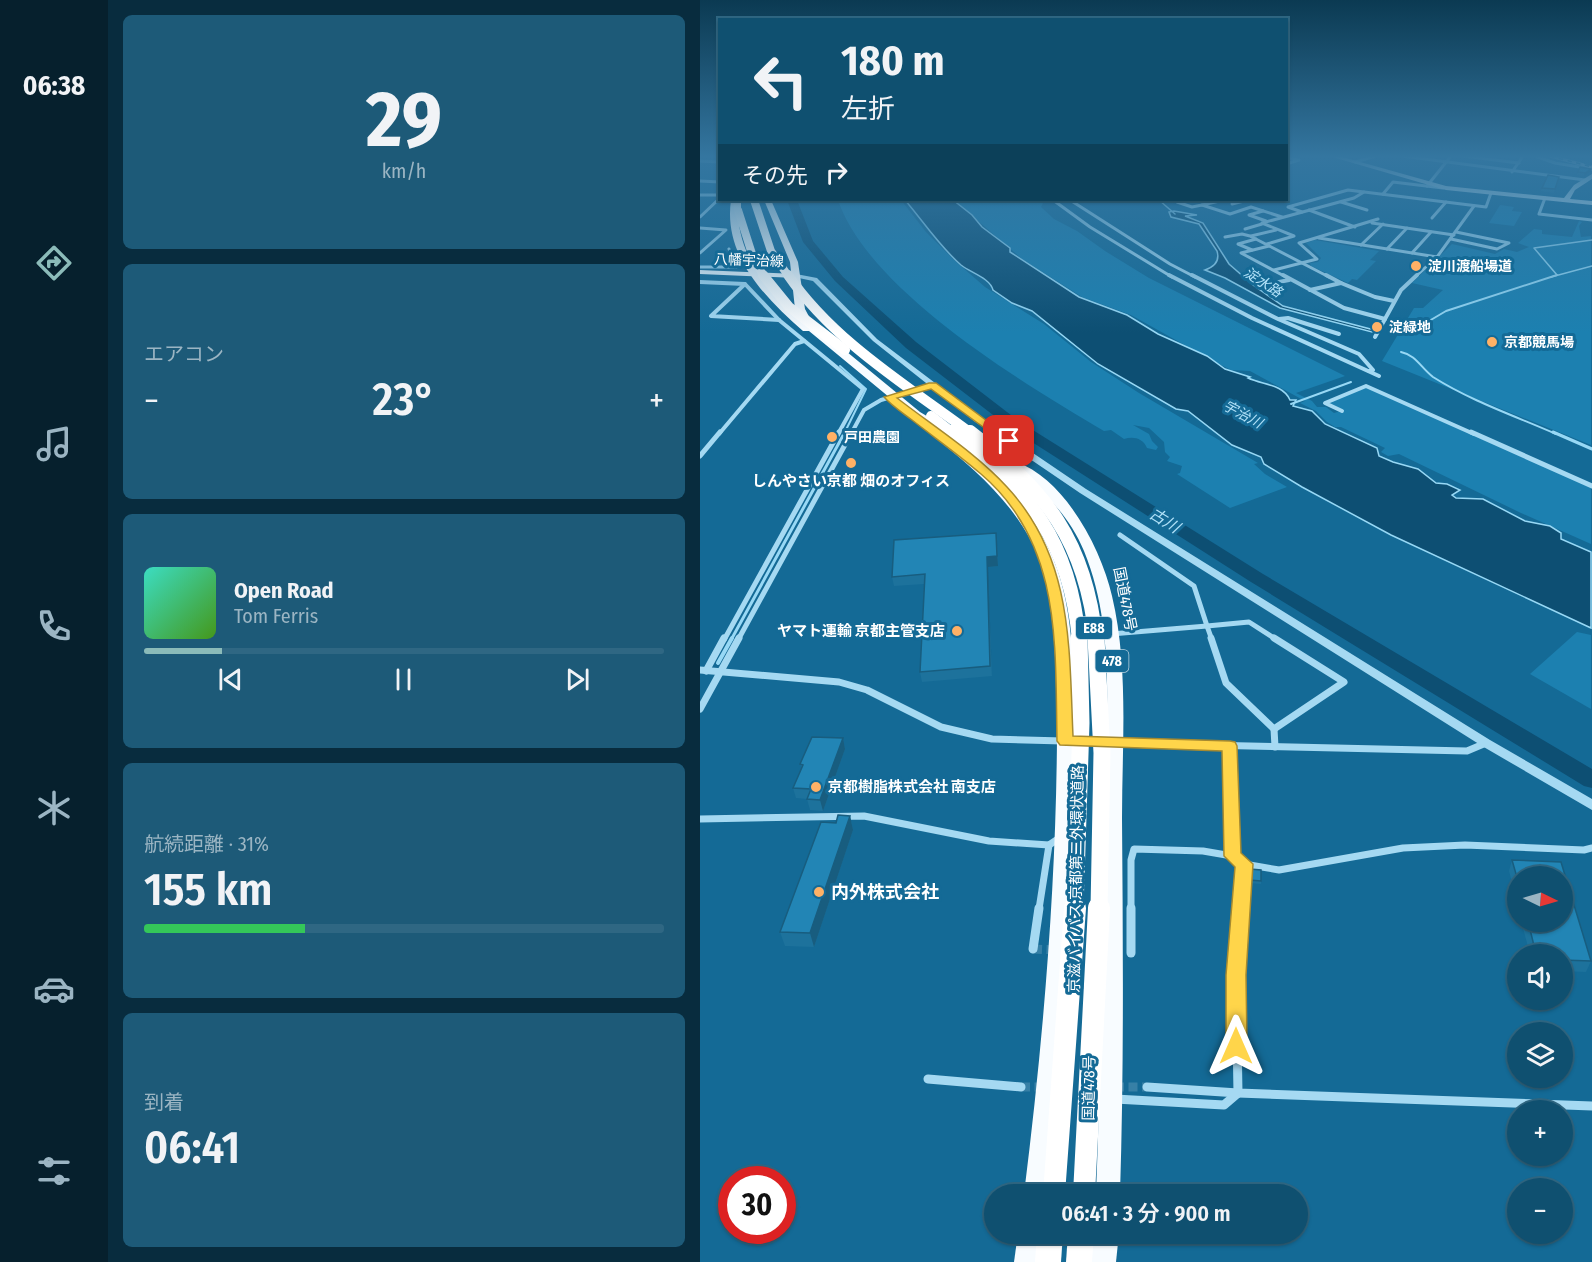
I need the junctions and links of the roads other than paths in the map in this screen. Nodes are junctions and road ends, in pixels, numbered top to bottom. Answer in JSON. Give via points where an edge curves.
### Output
{"nodes":[{"id":1,"x":734,"y":215,"type":"edge"},
{"id":2,"x":745,"y":215,"type":"edge"},
{"id":3,"x":758,"y":215,"type":"edge"},
{"id":4,"x":764,"y":215,"type":"edge"},
{"id":5,"x":774,"y":215,"type":"edge"},
{"id":6,"x":1074,"y":215,"type":"edge"},
{"id":7,"x":1093,"y":215,"type":"edge"},
{"id":8,"x":1249,"y":215,"type":"edge"},
{"id":9,"x":1275,"y":215,"type":"edge"},
{"id":10,"x":1290,"y":215,"type":"edge"},
{"id":11,"x":1321,"y":215,"type":"edge"},
{"id":12,"x":1435,"y":215,"type":"edge"},
{"id":13,"x":1468,"y":215,"type":"edge"},
{"id":14,"x":1546,"y":215,"type":"edge"},
{"id":15,"x":1282,"y":217,"type":"junction"},
{"id":16,"x":1432,"y":218,"type":"dead end"},
{"id":17,"x":1378,"y":219,"type":"dead end"},
{"id":18,"x":1591,"y":220,"type":"edge"},
{"id":19,"x":1370,"y":222,"type":"junction"},
{"id":20,"x":1264,"y":223,"type":"junction"},
{"id":21,"x":1383,"y":224,"type":"junction"},
{"id":22,"x":1353,"y":227,"type":"junction"},
{"id":23,"x":700,"y":228,"type":"edge"},
{"id":24,"x":734,"y":228,"type":"junction"},
{"id":25,"x":1407,"y":228,"type":"junction"},
{"id":26,"x":1245,"y":229,"type":"dead end"},
{"id":27,"x":1276,"y":230,"type":"junction"},
{"id":28,"x":1431,"y":232,"type":"junction"},
{"id":29,"x":1250,"y":236,"type":"junction"},
{"id":30,"x":1454,"y":236,"type":"junction"},
{"id":31,"x":1225,"y":237,"type":"dead end"},
{"id":32,"x":1316,"y":237,"type":"junction"},
{"id":33,"x":1486,"y":237,"type":"junction"},
{"id":34,"x":1256,"y":239,"type":"junction"},
{"id":35,"x":1338,"y":241,"type":"junction"},
{"id":36,"x":1475,"y":244,"type":"junction"},
{"id":37,"x":1268,"y":245,"type":"junction"},
{"id":38,"x":1361,"y":245,"type":"junction"},
{"id":39,"x":729,"y":249,"type":"dead end"},
{"id":40,"x":1387,"y":249,"type":"junction"},
{"id":41,"x":1252,"y":250,"type":"junction"},
{"id":42,"x":700,"y":253,"type":"edge"},
{"id":43,"x":1412,"y":253,"type":"junction"},
{"id":44,"x":1437,"y":257,"type":"junction"},
{"id":45,"x":1302,"y":264,"type":"junction"},
{"id":46,"x":700,"y":270,"type":"edge"},
{"id":47,"x":1273,"y":271,"type":"junction"},
{"id":48,"x":792,"y":278,"type":"junction"},
{"id":49,"x":749,"y":279,"type":"junction"},
{"id":50,"x":1290,"y":280,"type":"junction"},
{"id":51,"x":700,"y":282,"type":"edge"},
{"id":52,"x":1341,"y":283,"type":"junction"},
{"id":53,"x":1264,"y":285,"type":"dead end"},
{"id":54,"x":1310,"y":291,"type":"junction"},
{"id":55,"x":1394,"y":301,"type":"junction"},
{"id":56,"x":1278,"y":319,"type":"junction"},
{"id":57,"x":1385,"y":319,"type":"junction"},
{"id":58,"x":779,"y":320,"type":"junction"},
{"id":59,"x":798,"y":331,"type":"junction"},
{"id":60,"x":1339,"y":334,"type":"dead end"},
{"id":61,"x":1377,"y":334,"type":"dead end"},
{"id":62,"x":1368,"y":372,"type":"junction"},
{"id":63,"x":1379,"y":376,"type":"dead end"},
{"id":64,"x":932,"y":385,"type":"junction"},
{"id":65,"x":891,"y":397,"type":"junction"},
{"id":66,"x":1342,"y":411,"type":"dead end"},
{"id":67,"x":852,"y":412,"type":"junction"},
{"id":68,"x":862,"y":413,"type":"junction"},
{"id":69,"x":700,"y":456,"type":"edge"},
{"id":70,"x":1591,"y":486,"type":"edge"},
{"id":71,"x":1120,"y":535,"type":"dead end"},
{"id":72,"x":1207,"y":625,"type":"junction"},
{"id":73,"x":1110,"y":634,"type":"junction"},
{"id":74,"x":703,"y":670,"type":"edge"},
{"id":75,"x":722,"y":672,"type":"junction"},
{"id":76,"x":700,"y":709,"type":"edge"},
{"id":77,"x":1274,"y":729,"type":"junction"},
{"id":78,"x":1065,"y":741,"type":"junction"},
{"id":79,"x":1084,"y":742,"type":"dead end"},
{"id":80,"x":1094,"y":742,"type":"dead end"},
{"id":81,"x":1113,"y":743,"type":"junction"},
{"id":82,"x":1486,"y":743,"type":"junction"},
{"id":83,"x":1230,"y":746,"type":"junction"},
{"id":84,"x":1275,"y":747,"type":"junction"},
{"id":85,"x":1591,"y":805,"type":"edge"},
{"id":86,"x":700,"y":819,"type":"edge"},
{"id":87,"x":1064,"y":835,"type":"junction"},
{"id":88,"x":1049,"y":845,"type":"junction"},
{"id":89,"x":1591,"y":848,"type":"edge"},
{"id":90,"x":1232,"y":856,"type":"junction"},
{"id":91,"x":1244,"y":864,"type":"junction"},
{"id":92,"x":1033,"y":949,"type":"dead end"},
{"id":93,"x":1131,"y":953,"type":"dead end"},
{"id":94,"x":928,"y":1079,"type":"dead end"},
{"id":95,"x":1021,"y":1087,"type":"tunnel mouth"},
{"id":96,"x":1147,"y":1087,"type":"tunnel mouth"},
{"id":97,"x":1238,"y":1093,"type":"junction"},
{"id":98,"x":1112,"y":1099,"type":"junction"},
{"id":99,"x":1591,"y":1106,"type":"edge"},
{"id":100,"x":1037,"y":1184,"type":"edge"},
{"id":101,"x":1055,"y":1184,"type":"edge"},
{"id":102,"x":1085,"y":1184,"type":"edge"},
{"id":103,"x":1108,"y":1184,"type":"edge"},
{"id":104,"x":1029,"y":1244,"type":"edge"},
{"id":105,"x":1049,"y":1244,"type":"edge"},
{"id":106,"x":1080,"y":1244,"type":"edge"},
{"id":107,"x":1105,"y":1244,"type":"edge"},
{"id":108,"x":1027,"y":1262,"type":"edge"},
{"id":109,"x":1048,"y":1262,"type":"edge"},
{"id":110,"x":1079,"y":1262,"type":"edge"},
{"id":111,"x":1103,"y":1262,"type":"edge"}],
"edges":[{"from":1,"to":24,"type":"highway","name":"国道478号","number":"478"},
{"from":2,"to":101,"type":"highway","name":"京滋バイパス;京都第二外環状道路","number":"E88","bridge":true,"via":[[768,267],[802,310],[845,350],[978,452],[1013,484],[1050,533],[1069,580],[1080,667],[1079,806]]},
{"from":3,"to":48,"type":"highway","name":"京滋バイパス;京都第二外環状道路","number":"E88","bridge":true,"via":[[764,238]]},
{"from":4,"to":48,"type":"highway","bridge":true},
{"from":5,"to":48,"type":"highway","name":"国道478号","number":"478","via":[[794,262]]},
{"from":6,"to":62,"type":"street","via":[[1146,261]]},
{"from":7,"to":56,"type":"street","via":[[1170,264]]},
{"from":8,"to":20,"type":"street"},
{"from":9,"to":15,"type":"street"},
{"from":10,"to":15,"type":"street"},
{"from":11,"to":22,"type":"street"},
{"from":12,"to":16,"type":"street"},
{"from":13,"to":30,"type":"street"},
{"from":14,"to":18,"type":"street"},
{"from":15,"to":20,"type":"street"},
{"from":17,"to":19,"type":"street"},
{"from":19,"to":21,"type":"street"},
{"from":19,"to":22,"type":"street"},
{"from":20,"to":26,"type":"street"},
{"from":20,"to":27,"type":"street"},
{"from":21,"to":25,"type":"street"},
{"from":21,"to":38,"type":"street"},
{"from":22,"to":32,"type":"street"},
{"from":22,"to":35,"type":"street"},
{"from":23,"to":24,"type":"street"},
{"from":23,"to":42,"type":"street","via":[[726,230]]},
{"from":24,"to":49,"type":"highway","name":"国道478号","number":"478"},
{"from":25,"to":28,"type":"street"},
{"from":25,"to":40,"type":"street"},
{"from":27,"to":29,"type":"street"},
{"from":27,"to":37,"type":"street","via":[[1294,236]]},
{"from":28,"to":30,"type":"street"},
{"from":28,"to":43,"type":"street"},
{"from":29,"to":31,"type":"street"},
{"from":29,"to":34,"type":"street"},
{"from":30,"to":33,"type":"street"},
{"from":30,"to":36,"type":"street"},
{"from":30,"to":44,"type":"street"},
{"from":32,"to":35,"type":"street"},
{"from":32,"to":45,"type":"street","via":[[1299,243],[1317,259]]},
{"from":33,"to":36,"type":"street"},
{"from":33,"to":36,"type":"street","via":[[1509,243],[1497,249]]},
{"from":34,"to":37,"type":"street"},
{"from":34,"to":41,"type":"street","via":[[1238,244]]},
{"from":35,"to":38,"type":"street"},
{"from":37,"to":41,"type":"street"},
{"from":37,"to":45,"type":"street"},
{"from":38,"to":40,"type":"street"},
{"from":39,"to":46,"type":"street","via":[[736,267]]},
{"from":40,"to":43,"type":"street"},
{"from":41,"to":47,"type":"street","via":[[1241,253]]},
{"from":43,"to":44,"type":"street"},
{"from":44,"to":55,"type":"street"},
{"from":45,"to":47,"type":"street"},
{"from":45,"to":52,"type":"street"},
{"from":46,"to":49,"type":"main road","name":"八幡宇治線"},
{"from":47,"to":50,"type":"street"},
{"from":48,"to":49,"type":"main road","name":"八幡宇治線"},
{"from":48,"to":64,"type":"street","via":[[815,279],[875,340]]},
{"from":48,"to":65,"type":"highway","name":"国道478号","number":"478","via":[[809,326]]},
{"from":48,"to":102,"type":"highway","name":"京滋バイパス;京都第二外環状道路","number":"E88","bridge":true,"via":[[811,306],[840,333],[1027,480],[1065,531],[1085,578],[1098,665],[1101,773],[1096,985]]},
{"from":49,"to":51,"type":"street"},
{"from":49,"to":58,"type":"street"},
{"from":49,"to":58,"type":"street","via":[[711,316]]},
{"from":49,"to":59,"type":"highway","name":"国道478号","number":"478","via":[[772,298]]},
{"from":50,"to":53,"type":"street"},
{"from":50,"to":54,"type":"street"},
{"from":52,"to":54,"type":"street"},
{"from":52,"to":55,"type":"street"},
{"from":54,"to":57,"type":"street","via":[[1344,309]]},
{"from":55,"to":57,"type":"street"},
{"from":56,"to":60,"type":"street","via":[[1288,318]]},
{"from":56,"to":62,"type":"street","via":[[1359,354],[1373,370]]},
{"from":57,"to":61,"type":"street"},
{"from":58,"to":59,"type":"street"},
{"from":59,"to":65,"type":"highway","name":"国道478号","number":"478"},
{"from":59,"to":67,"type":"street","via":[[863,389]]},
{"from":59,"to":69,"type":"street","via":[[795,344]]},
{"from":62,"to":63,"type":"street"},
{"from":64,"to":65,"type":"street"},
{"from":64,"to":82,"type":"street","via":[[1102,504]]},
{"from":65,"to":68,"type":"street"},
{"from":65,"to":73,"type":"highway","name":"国道478号","number":"478","via":[[930,423],[1028,473],[1059,500],[1092,552]]},
{"from":65,"to":78,"type":"highway","name":"国道478号","number":"478","via":[[986,472],[1029,523],[1046,560],[1057,599],[1063,650]]},
{"from":66,"to":70,"type":"street","via":[[1325,403],[1366,386]]},
{"from":67,"to":68,"type":"street"},
{"from":67,"to":74,"type":"street"},
{"from":68,"to":75,"type":"street"},
{"from":71,"to":72,"type":"street","via":[[1194,586]]},
{"from":72,"to":73,"type":"street"},
{"from":72,"to":77,"type":"street","via":[[1226,683]]},
{"from":72,"to":77,"type":"street","via":[[1249,622],[1344,682]]},
{"from":73,"to":81,"type":"highway","name":"国道478号","number":"478"},
{"from":74,"to":75,"type":"street"},
{"from":75,"to":76,"type":"street"},
{"from":75,"to":78,"type":"street","via":[[839,682],[867,690],[953,730],[992,739]]},
{"from":77,"to":84,"type":"street"},
{"from":78,"to":79,"type":"street"},
{"from":78,"to":87,"type":"highway","name":"国道478号","number":"478"},
{"from":80,"to":81,"type":"street"},
{"from":81,"to":83,"type":"street"},
{"from":81,"to":98,"type":"highway","name":"国道478号","number":"478"},
{"from":82,"to":84,"type":"street","via":[[1467,751]]},
{"from":82,"to":85,"type":"street"},
{"from":83,"to":84,"type":"street"},
{"from":83,"to":90,"type":"street"},
{"from":86,"to":88,"type":"street","via":[[864,816],[950,835]]},
{"from":87,"to":88,"type":"street"},
{"from":87,"to":100,"type":"highway","name":"国道478号","number":"478"},
{"from":88,"to":92,"type":"street"},
{"from":89,"to":91,"type":"street","via":[[1465,845],[1403,848],[1279,870]]},
{"from":90,"to":91,"type":"street"},
{"from":90,"to":93,"type":"street","via":[[1134,849],[1130,860]]},
{"from":91,"to":97,"type":"street","via":[[1236,975]]},
{"from":94,"to":95,"type":"street"},
{"from":96,"to":97,"type":"street"},
{"from":97,"to":98,"type":"street","via":[[1224,1105]]},
{"from":97,"to":99,"type":"street"},
{"from":98,"to":103,"type":"highway","name":"国道478号","number":"478"},
{"from":104,"to":108,"type":"highway"},
{"from":105,"to":109,"type":"highway"},
{"from":106,"to":110,"type":"highway"},
{"from":107,"to":111,"type":"highway"}]}
